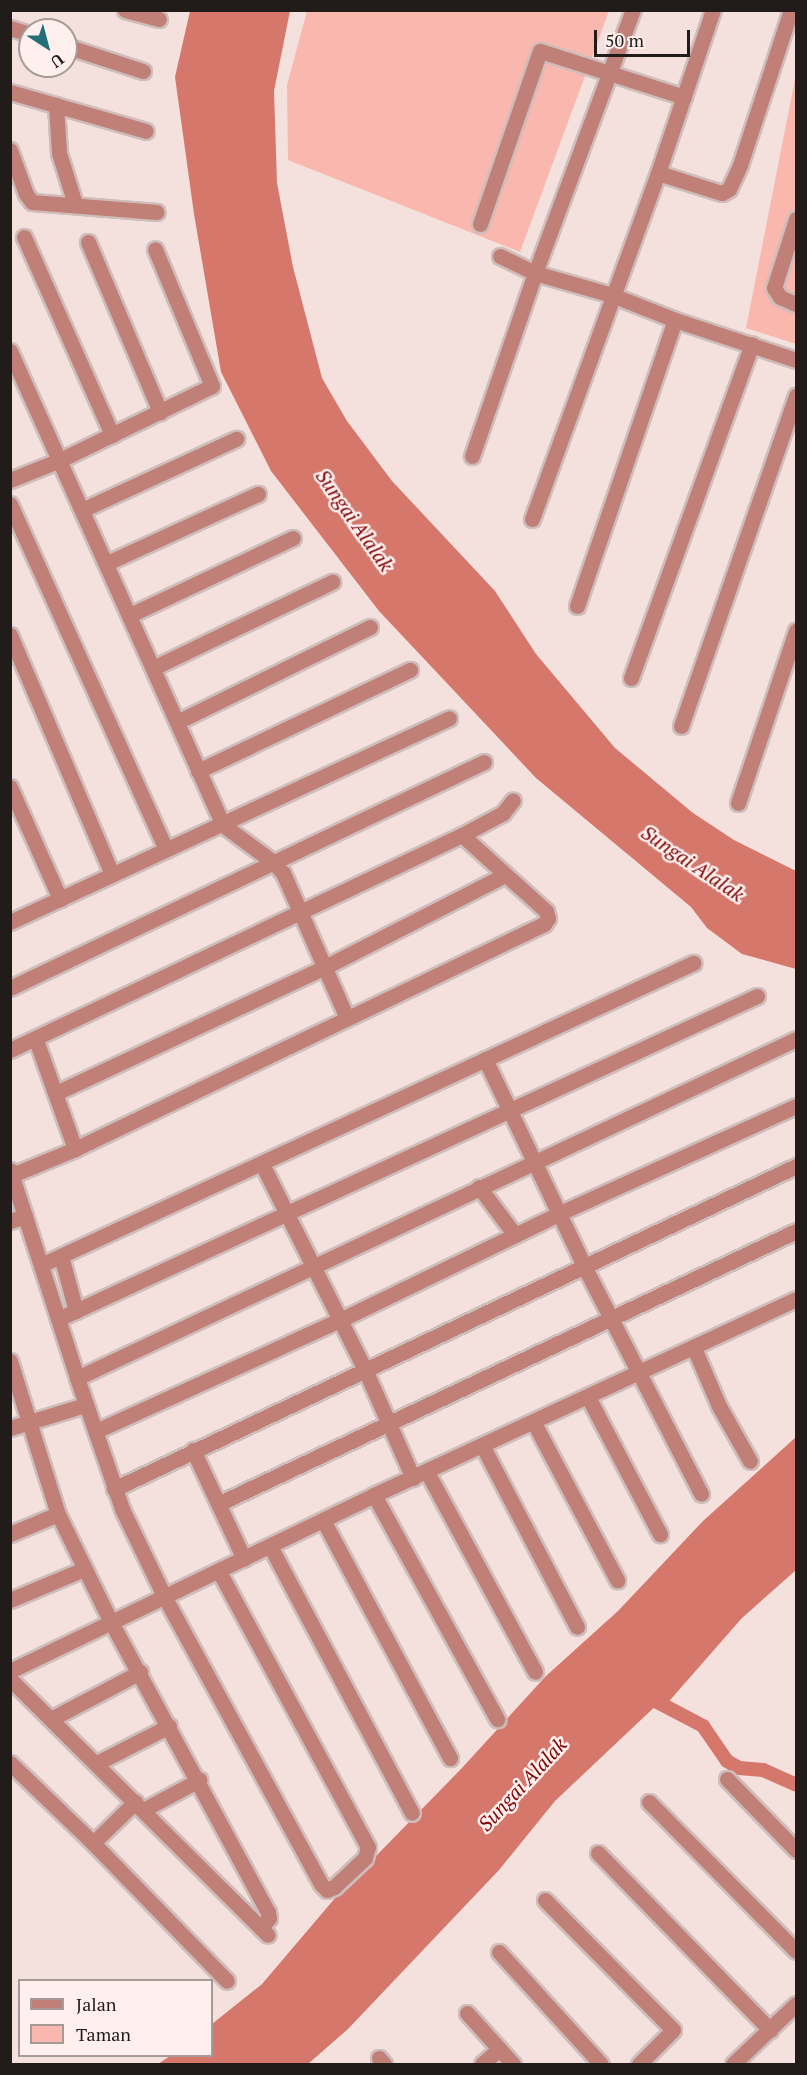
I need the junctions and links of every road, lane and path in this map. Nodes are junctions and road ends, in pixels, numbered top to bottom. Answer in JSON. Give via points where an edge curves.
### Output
{"nodes":[{"id":1,"x":125,"y":10,"type":"edge"},
{"id":2,"x":633,"y":10,"type":"edge"},
{"id":3,"x":713,"y":10,"type":"edge"},
{"id":4,"x":791,"y":10,"type":"edge"},
{"id":5,"x":159,"y":19,"type":"dead end"},
{"id":6,"x":78,"y":50,"type":"edge"},
{"id":7,"x":143,"y":70,"type":"dead end"},
{"id":8,"x":612,"y":73,"type":"junction"},
{"id":9,"x":10,"y":92,"type":"edge"},
{"id":10,"x":684,"y":97,"type":"junction"},
{"id":11,"x":56,"y":105,"type":"junction"},
{"id":12,"x":146,"y":131,"type":"dead end"},
{"id":13,"x":10,"y":150,"type":"edge"},
{"id":14,"x":658,"y":173,"type":"junction"},
{"id":15,"x":75,"y":204,"type":"junction"},
{"id":16,"x":157,"y":212,"type":"dead end"},
{"id":17,"x":796,"y":219,"type":"edge"},
{"id":18,"x":480,"y":224,"type":"dead end"},
{"id":19,"x":24,"y":237,"type":"dead end"},
{"id":20,"x":88,"y":242,"type":"dead end"},
{"id":21,"x":155,"y":249,"type":"dead end"},
{"id":22,"x":500,"y":256,"type":"dead end"},
{"id":23,"x":535,"y":273,"type":"junction"},
{"id":24,"x":612,"y":295,"type":"junction"},
{"id":25,"x":796,"y":304,"type":"edge"},
{"id":26,"x":675,"y":320,"type":"junction"},
{"id":27,"x":752,"y":344,"type":"junction"},
{"id":28,"x":10,"y":351,"type":"edge"},
{"id":29,"x":796,"y":360,"type":"edge"},
{"id":30,"x":796,"y":395,"type":"edge"},
{"id":31,"x":160,"y":412,"type":"junction"},
{"id":32,"x":112,"y":435,"type":"junction"},
{"id":33,"x":236,"y":439,"type":"dead end"},
{"id":34,"x":472,"y":456,"type":"dead end"},
{"id":35,"x":60,"y":460,"type":"junction"},
{"id":36,"x":10,"y":480,"type":"edge"},
{"id":37,"x":258,"y":494,"type":"dead end"},
{"id":38,"x":10,"y":504,"type":"edge"},
{"id":39,"x":82,"y":510,"type":"junction"},
{"id":40,"x":532,"y":519,"type":"dead end"},
{"id":41,"x":293,"y":538,"type":"dead end"},
{"id":42,"x":106,"y":563,"type":"junction"},
{"id":43,"x":332,"y":582,"type":"dead end"},
{"id":44,"x":578,"y":606,"type":"dead end"},
{"id":45,"x":130,"y":615,"type":"junction"},
{"id":46,"x":370,"y":627,"type":"dead end"},
{"id":47,"x":796,"y":631,"type":"edge"},
{"id":48,"x":10,"y":635,"type":"edge"},
{"id":49,"x":153,"y":668,"type":"junction"},
{"id":50,"x":410,"y":670,"type":"dead end"},
{"id":51,"x":632,"y":678,"type":"dead end"},
{"id":52,"x":449,"y":718,"type":"dead end"},
{"id":53,"x":177,"y":722,"type":"junction"},
{"id":54,"x":681,"y":726,"type":"dead end"},
{"id":55,"x":484,"y":762,"type":"dead end"},
{"id":56,"x":198,"y":771,"type":"junction"},
{"id":57,"x":10,"y":787,"type":"edge"},
{"id":58,"x":513,"y":800,"type":"dead end"},
{"id":59,"x":738,"y":803,"type":"dead end"},
{"id":60,"x":223,"y":825,"type":"junction"},
{"id":61,"x":462,"y":835,"type":"junction"},
{"id":62,"x":166,"y":849,"type":"junction"},
{"id":63,"x":273,"y":862,"type":"junction"},
{"id":64,"x":112,"y":874,"type":"junction"},
{"id":65,"x":505,"y":875,"type":"junction"},
{"id":66,"x":60,"y":898,"type":"junction"},
{"id":67,"x":301,"y":911,"type":"junction"},
{"id":68,"x":10,"y":922,"type":"edge"},
{"id":69,"x":693,"y":963,"type":"dead end"},
{"id":70,"x":325,"y":967,"type":"junction"},
{"id":71,"x":10,"y":988,"type":"edge"},
{"id":72,"x":757,"y":996,"type":"dead end"},
{"id":73,"x":347,"y":1018,"type":"junction"},
{"id":74,"x":36,"y":1040,"type":"junction"},
{"id":75,"x":796,"y":1040,"type":"edge"},
{"id":76,"x":10,"y":1050,"type":"edge"},
{"id":77,"x":485,"y":1059,"type":"junction"},
{"id":78,"x":56,"y":1093,"type":"junction"},
{"id":79,"x":796,"y":1106,"type":"edge"},
{"id":80,"x":509,"y":1108,"type":"junction"},
{"id":81,"x":75,"y":1149,"type":"junction"},
{"id":82,"x":534,"y":1161,"type":"junction"},
{"id":83,"x":262,"y":1164,"type":"junction"},
{"id":84,"x":796,"y":1166,"type":"edge"},
{"id":85,"x":11,"y":1173,"type":"edge"},
{"id":86,"x":479,"y":1187,"type":"junction"},
{"id":87,"x":287,"y":1213,"type":"junction"},
{"id":88,"x":560,"y":1213,"type":"junction"},
{"id":89,"x":18,"y":1218,"type":"edge"},
{"id":90,"x":796,"y":1231,"type":"edge"},
{"id":91,"x":515,"y":1235,"type":"junction"},
{"id":92,"x":61,"y":1256,"type":"junction"},
{"id":93,"x":41,"y":1266,"type":"junction"},
{"id":94,"x":584,"y":1266,"type":"junction"},
{"id":95,"x":313,"y":1267,"type":"junction"},
{"id":96,"x":796,"y":1299,"type":"edge"},
{"id":97,"x":76,"y":1311,"type":"junction"},
{"id":98,"x":58,"y":1319,"type":"junction"},
{"id":99,"x":340,"y":1320,"type":"junction"},
{"id":100,"x":612,"y":1320,"type":"junction"},
{"id":101,"x":694,"y":1348,"type":"junction"},
{"id":102,"x":10,"y":1361,"type":"edge"},
{"id":103,"x":366,"y":1372,"type":"junction"},
{"id":104,"x":640,"y":1374,"type":"junction"},
{"id":105,"x":77,"y":1378,"type":"junction"},
{"id":106,"x":588,"y":1397,"type":"junction"},
{"id":107,"x":86,"y":1405,"type":"junction"},
{"id":108,"x":31,"y":1422,"type":"junction"},
{"id":109,"x":389,"y":1423,"type":"junction"},
{"id":110,"x":534,"y":1423,"type":"junction"},
{"id":111,"x":10,"y":1428,"type":"edge"},
{"id":112,"x":96,"y":1431,"type":"junction"},
{"id":113,"x":482,"y":1445,"type":"junction"},
{"id":114,"x":194,"y":1450,"type":"junction"},
{"id":115,"x":750,"y":1461,"type":"dead end"},
{"id":116,"x":420,"y":1475,"type":"junction"},
{"id":117,"x":114,"y":1489,"type":"junction"},
{"id":118,"x":701,"y":1494,"type":"dead end"},
{"id":119,"x":374,"y":1495,"type":"junction"},
{"id":120,"x":220,"y":1503,"type":"junction"},
{"id":121,"x":58,"y":1514,"type":"junction"},
{"id":122,"x":323,"y":1520,"type":"junction"},
{"id":123,"x":10,"y":1534,"type":"edge"},
{"id":124,"x":660,"y":1534,"type":"dead end"},
{"id":125,"x":270,"y":1546,"type":"junction"},
{"id":126,"x":244,"y":1558,"type":"junction"},
{"id":127,"x":84,"y":1569,"type":"junction"},
{"id":128,"x":219,"y":1571,"type":"junction"},
{"id":129,"x":616,"y":1580,"type":"dead end"},
{"id":130,"x":164,"y":1596,"type":"junction"},
{"id":131,"x":10,"y":1600,"type":"edge"},
{"id":132,"x":111,"y":1622,"type":"junction"},
{"id":133,"x":578,"y":1627,"type":"dead end"},
{"id":134,"x":10,"y":1671,"type":"edge"},
{"id":135,"x":140,"y":1672,"type":"junction"},
{"id":136,"x":535,"y":1672,"type":"dead end"},
{"id":137,"x":10,"y":1679,"type":"edge"},
{"id":138,"x":51,"y":1719,"type":"junction"},
{"id":139,"x":497,"y":1719,"type":"dead end"},
{"id":140,"x":169,"y":1726,"type":"junction"},
{"id":141,"x":450,"y":1758,"type":"dead end"},
{"id":142,"x":10,"y":1763,"type":"edge"},
{"id":143,"x":98,"y":1763,"type":"junction"},
{"id":144,"x":727,"y":1779,"type":"dead end"},
{"id":145,"x":199,"y":1780,"type":"junction"},
{"id":146,"x":649,"y":1802,"type":"dead end"},
{"id":147,"x":139,"y":1806,"type":"junction"},
{"id":148,"x":412,"y":1813,"type":"dead end"},
{"id":149,"x":93,"y":1843,"type":"junction"},
{"id":150,"x":796,"y":1850,"type":"edge"},
{"id":151,"x":598,"y":1853,"type":"dead end"},
{"id":152,"x":545,"y":1899,"type":"dead end"},
{"id":153,"x":796,"y":1951,"type":"edge"},
{"id":154,"x":499,"y":1952,"type":"dead end"},
{"id":155,"x":227,"y":1981,"type":"dead end"},
{"id":156,"x":796,"y":2004,"type":"edge"},
{"id":157,"x":467,"y":2013,"type":"dead end"},
{"id":158,"x":770,"y":2030,"type":"junction"},
{"id":159,"x":499,"y":2049,"type":"junction"},
{"id":160,"x":482,"y":2064,"type":"edge"},
{"id":161,"x":513,"y":2064,"type":"edge"},
{"id":162,"x":601,"y":2064,"type":"edge"},
{"id":163,"x":639,"y":2064,"type":"edge"},
{"id":164,"x":733,"y":2064,"type":"edge"}],
"edges":[{"from":1,"to":5,"type":"street"},
{"from":2,"to":8,"type":"street"},
{"from":3,"to":10,"type":"street"},
{"from":4,"to":14,"type":"street","via":[[729,189],[722,193]]},
{"from":6,"to":7,"type":"street"},
{"from":8,"to":10,"type":"street"},
{"from":8,"to":18,"type":"street","via":[[540,51]]},
{"from":8,"to":23,"type":"street"},
{"from":9,"to":11,"type":"street"},
{"from":10,"to":14,"type":"street"},
{"from":11,"to":12,"type":"street"},
{"from":11,"to":15,"type":"street","via":[[59,153]]},
{"from":13,"to":15,"type":"street","via":[[29,200]]},
{"from":14,"to":24,"type":"street"},
{"from":15,"to":16,"type":"street"},
{"from":17,"to":25,"type":"street","via":[[774,288],[780,297]]},
{"from":19,"to":32,"type":"street"},
{"from":20,"to":31,"type":"street"},
{"from":21,"to":31,"type":"street","via":[[213,384]]},
{"from":22,"to":23,"type":"street"},
{"from":23,"to":24,"type":"street"},
{"from":23,"to":34,"type":"street"},
{"from":24,"to":26,"type":"street"},
{"from":24,"to":40,"type":"street"},
{"from":26,"to":27,"type":"street"},
{"from":26,"to":44,"type":"street"},
{"from":27,"to":29,"type":"street"},
{"from":27,"to":51,"type":"street"},
{"from":28,"to":35,"type":"street"},
{"from":30,"to":54,"type":"street"},
{"from":31,"to":32,"type":"street"},
{"from":32,"to":35,"type":"street"},
{"from":33,"to":39,"type":"street"},
{"from":35,"to":36,"type":"street"},
{"from":35,"to":39,"type":"street"},
{"from":37,"to":42,"type":"street"},
{"from":38,"to":62,"type":"street"},
{"from":39,"to":42,"type":"street"},
{"from":41,"to":45,"type":"street"},
{"from":42,"to":45,"type":"street"},
{"from":43,"to":49,"type":"street"},
{"from":45,"to":49,"type":"street"},
{"from":46,"to":53,"type":"street"},
{"from":47,"to":59,"type":"street"},
{"from":48,"to":64,"type":"street"},
{"from":49,"to":53,"type":"street"},
{"from":50,"to":56,"type":"street"},
{"from":52,"to":60,"type":"street"},
{"from":53,"to":56,"type":"street"},
{"from":55,"to":63,"type":"street"},
{"from":56,"to":60,"type":"street"},
{"from":57,"to":66,"type":"street"},
{"from":58,"to":61,"type":"street","via":[[503,813]]},
{"from":60,"to":62,"type":"street"},
{"from":60,"to":63,"type":"street"},
{"from":61,"to":65,"type":"street"},
{"from":61,"to":67,"type":"street"},
{"from":62,"to":64,"type":"street"},
{"from":63,"to":67,"type":"street","via":[[283,873]]},
{"from":63,"to":71,"type":"street"},
{"from":64,"to":66,"type":"street"},
{"from":65,"to":70,"type":"street"},
{"from":65,"to":73,"type":"street","via":[[546,911],[548,918],[544,924]]},
{"from":66,"to":68,"type":"street"},
{"from":67,"to":70,"type":"street"},
{"from":67,"to":74,"type":"street"},
{"from":69,"to":77,"type":"street"},
{"from":70,"to":73,"type":"street"},
{"from":70,"to":78,"type":"street"},
{"from":72,"to":80,"type":"street"},
{"from":73,"to":81,"type":"street"},
{"from":74,"to":76,"type":"street"},
{"from":74,"to":78,"type":"street"},
{"from":75,"to":82,"type":"street"},
{"from":77,"to":80,"type":"street"},
{"from":77,"to":83,"type":"street"},
{"from":78,"to":81,"type":"street"},
{"from":79,"to":88,"type":"street"},
{"from":80,"to":82,"type":"street"},
{"from":80,"to":87,"type":"street"},
{"from":81,"to":85,"type":"street"},
{"from":82,"to":86,"type":"street"},
{"from":82,"to":88,"type":"street"},
{"from":83,"to":87,"type":"street"},
{"from":83,"to":92,"type":"street"},
{"from":84,"to":94,"type":"street"},
{"from":85,"to":89,"type":"street"},
{"from":86,"to":91,"type":"street"},
{"from":86,"to":95,"type":"street"},
{"from":87,"to":95,"type":"street"},
{"from":87,"to":97,"type":"street"},
{"from":88,"to":91,"type":"street"},
{"from":88,"to":94,"type":"street"},
{"from":89,"to":93,"type":"street"},
{"from":90,"to":100,"type":"street"},
{"from":91,"to":99,"type":"street"},
{"from":92,"to":93,"type":"street"},
{"from":92,"to":97,"type":"street"},
{"from":93,"to":98,"type":"street"},
{"from":94,"to":100,"type":"street"},
{"from":94,"to":103,"type":"street"},
{"from":95,"to":99,"type":"street"},
{"from":95,"to":105,"type":"street"},
{"from":96,"to":101,"type":"street"},
{"from":97,"to":98,"type":"street"},
{"from":98,"to":105,"type":"street"},
{"from":99,"to":103,"type":"street"},
{"from":99,"to":112,"type":"street"},
{"from":100,"to":104,"type":"street"},
{"from":100,"to":109,"type":"street"},
{"from":101,"to":104,"type":"street"},
{"from":101,"to":115,"type":"street","via":[[719,1406]]},
{"from":102,"to":108,"type":"street"},
{"from":103,"to":109,"type":"street"},
{"from":103,"to":114,"type":"street"},
{"from":104,"to":106,"type":"street"},
{"from":104,"to":118,"type":"street"},
{"from":105,"to":107,"type":"street"},
{"from":106,"to":110,"type":"street"},
{"from":106,"to":124,"type":"street"},
{"from":107,"to":108,"type":"street"},
{"from":107,"to":112,"type":"street"},
{"from":108,"to":111,"type":"street"},
{"from":108,"to":121,"type":"street"},
{"from":109,"to":116,"type":"street"},
{"from":109,"to":120,"type":"street"},
{"from":110,"to":113,"type":"street"},
{"from":110,"to":129,"type":"street"},
{"from":112,"to":117,"type":"street"},
{"from":113,"to":116,"type":"street"},
{"from":113,"to":133,"type":"street"},
{"from":114,"to":117,"type":"street"},
{"from":114,"to":120,"type":"street"},
{"from":116,"to":119,"type":"street"},
{"from":116,"to":136,"type":"street"},
{"from":117,"to":130,"type":"street"},
{"from":119,"to":122,"type":"street"},
{"from":119,"to":139,"type":"street"},
{"from":120,"to":126,"type":"street"},
{"from":121,"to":123,"type":"street"},
{"from":121,"to":127,"type":"street"},
{"from":122,"to":125,"type":"street"},
{"from":122,"to":141,"type":"street"},
{"from":125,"to":126,"type":"street"},
{"from":125,"to":148,"type":"street"},
{"from":126,"to":128,"type":"street"},
{"from":127,"to":131,"type":"street"},
{"from":127,"to":132,"type":"street"},
{"from":128,"to":130,"type":"street"},
{"from":128,"to":130,"type":"street","via":[[368,1847],[365,1858],[334,1887],[327,1890],[321,1884]]},
{"from":130,"to":132,"type":"street"},
{"from":132,"to":134,"type":"street"},
{"from":132,"to":135,"type":"street"},
{"from":135,"to":138,"type":"street"},
{"from":135,"to":140,"type":"street"},
{"from":137,"to":138,"type":"street"},
{"from":138,"to":143,"type":"street"},
{"from":140,"to":143,"type":"street"},
{"from":140,"to":145,"type":"street"},
{"from":142,"to":149,"type":"street"},
{"from":143,"to":147,"type":"street"},
{"from":144,"to":150,"type":"street"},
{"from":145,"to":147,"type":"street"},
{"from":145,"to":147,"type":"street","via":[[268,1912],[265,1931]]},
{"from":146,"to":153,"type":"street"},
{"from":147,"to":149,"type":"street"},
{"from":149,"to":155,"type":"street"},
{"from":151,"to":158,"type":"street"},
{"from":152,"to":163,"type":"street","via":[[673,2030]]},
{"from":154,"to":162,"type":"street"},
{"from":156,"to":158,"type":"street"},
{"from":157,"to":159,"type":"street"},
{"from":158,"to":164,"type":"street"},
{"from":159,"to":160,"type":"street"},
{"from":159,"to":161,"type":"street"}]}
